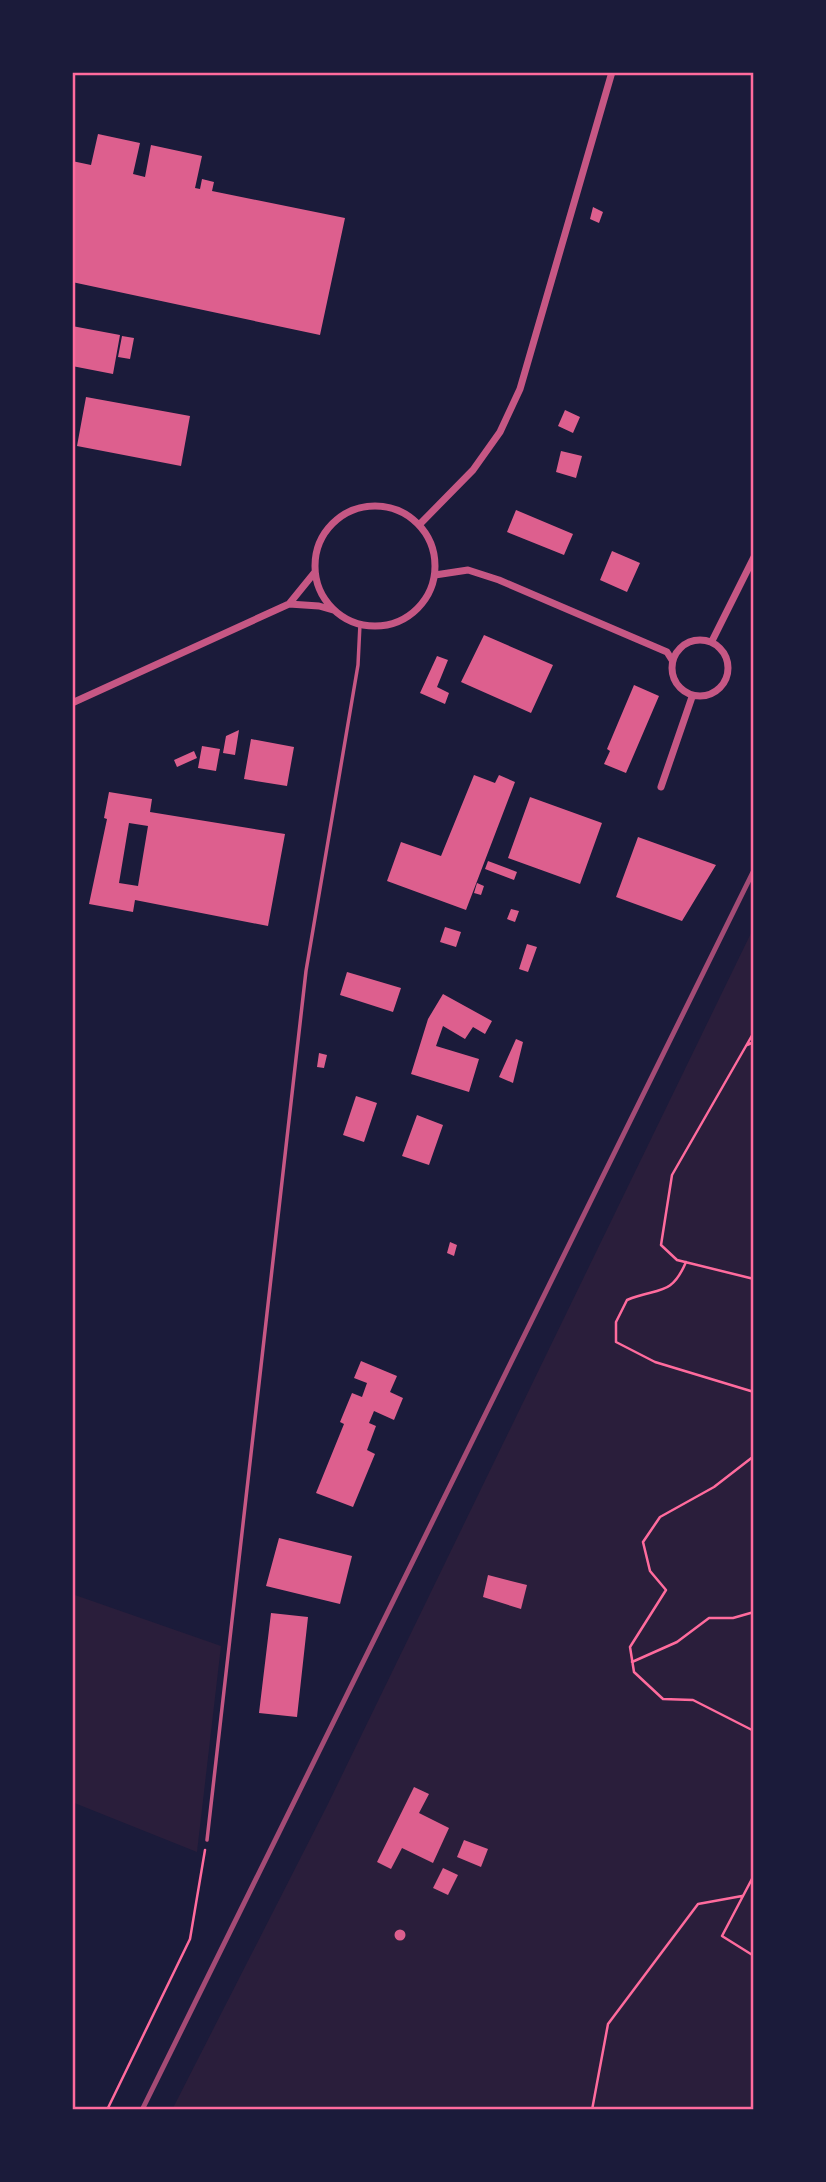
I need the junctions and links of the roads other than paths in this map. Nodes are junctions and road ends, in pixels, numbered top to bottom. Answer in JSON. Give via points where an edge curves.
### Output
{"nodes":[{"id":1,"x":612,"y":72,"type":"edge"},
{"id":2,"x":419,"y":524,"type":"junction"},
{"id":3,"x":754,"y":557,"type":"edge"},
{"id":4,"x":315,"y":572,"type":"junction"},
{"id":5,"x":435,"y":575,"type":"junction"},
{"id":6,"x":289,"y":604,"type":"junction"},
{"id":7,"x":336,"y":611,"type":"junction"},
{"id":8,"x":360,"y":624,"type":"junction"},
{"id":9,"x":712,"y":641,"type":"junction"},
{"id":10,"x":672,"y":660,"type":"junction"},
{"id":11,"x":692,"y":697,"type":"junction"},
{"id":12,"x":72,"y":703,"type":"edge"},
{"id":13,"x":661,"y":787,"type":"dead end"},
{"id":14,"x":207,"y":1840,"type":"road end"}],
"edges":[{"from":1,"to":2,"type":"street","via":[[520,389],[500,432],[473,470]]},
{"from":2,"to":4,"type":"street","via":[[387,506],[350,510],[323,535]]},
{"from":2,"to":5,"type":"street","via":[[433,548]]},
{"from":3,"to":9,"type":"street"},
{"from":4,"to":6,"type":"street"},
{"from":4,"to":7,"type":"street","via":[[318,586]]},
{"from":5,"to":8,"type":"street","via":[[429,594],[408,615],[380,626]]},
{"from":5,"to":10,"type":"street","via":[[468,570],[499,580],[667,652]]},
{"from":6,"to":7,"type":"street"},
{"from":6,"to":12,"type":"street"},
{"from":7,"to":8,"type":"street"},
{"from":8,"to":14,"type":"lane","via":[[358,665],[306,971]]},
{"from":9,"to":10,"type":"street","via":[[684,643]]},
{"from":9,"to":11,"type":"street","via":[[727,657],[725,684],[710,696]]},
{"from":10,"to":11,"type":"street","via":[[673,680]]},
{"from":11,"to":13,"type":"street"}]}
